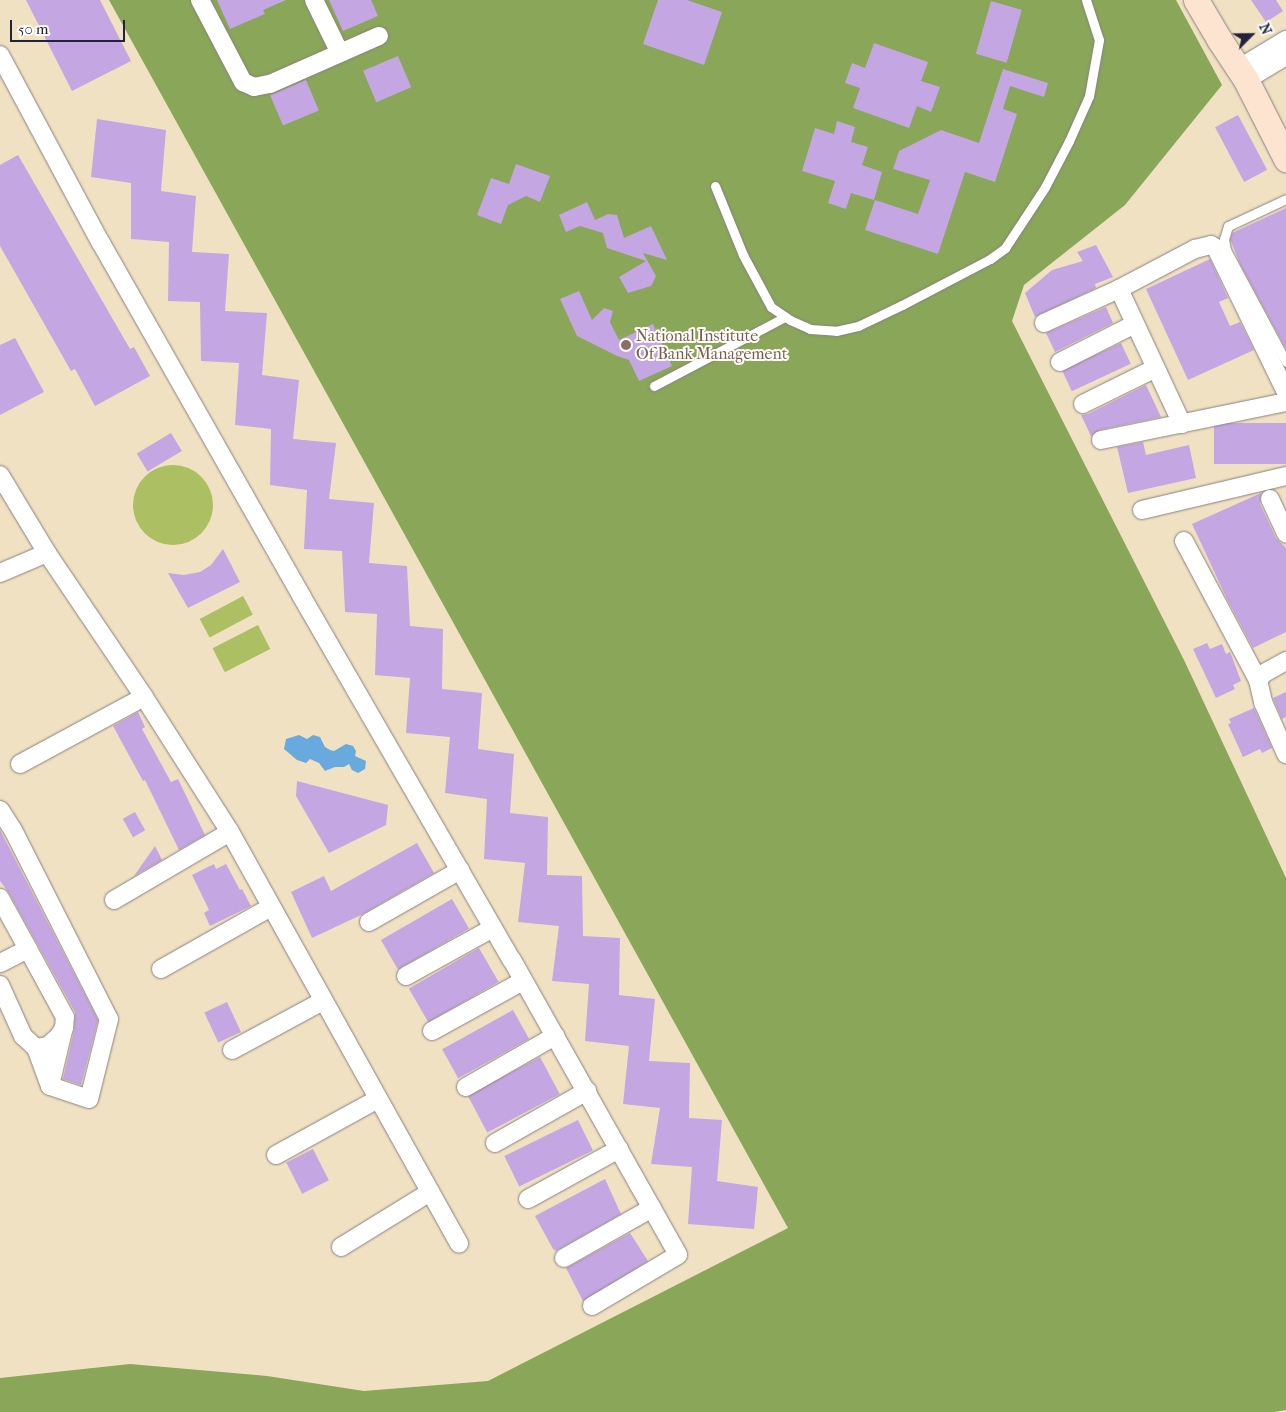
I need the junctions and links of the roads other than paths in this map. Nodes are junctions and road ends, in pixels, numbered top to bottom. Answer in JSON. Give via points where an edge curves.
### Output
{"nodes":[{"id":1,"x":200,"y":0,"type":"edge"},
{"id":2,"x":314,"y":0,"type":"edge"},
{"id":3,"x":1086,"y":0,"type":"edge"},
{"id":4,"x":1196,"y":0,"type":"edge"},
{"id":5,"x":1214,"y":0,"type":"edge"},
{"id":6,"x":379,"y":36,"type":"dead end"},
{"id":7,"x":1286,"y":40,"type":"edge"},
{"id":8,"x":340,"y":53,"type":"junction"},
{"id":9,"x":0,"y":55,"type":"edge"},
{"id":10,"x":1286,"y":56,"type":"edge"},
{"id":11,"x":1248,"y":71,"type":"junction"},
{"id":12,"x":1286,"y":132,"type":"edge"},
{"id":13,"x":1286,"y":159,"type":"edge"},
{"id":14,"x":715,"y":186,"type":"dead end"},
{"id":15,"x":1286,"y":199,"type":"edge"},
{"id":16,"x":1119,"y":289,"type":"junction"},
{"id":17,"x":785,"y":317,"type":"junction"},
{"id":18,"x":1044,"y":323,"type":"dead end"},
{"id":19,"x":1135,"y":324,"type":"junction"},
{"id":20,"x":1060,"y":362,"type":"dead end"},
{"id":21,"x":1286,"y":362,"type":"edge"},
{"id":22,"x":1156,"y":368,"type":"junction"},
{"id":23,"x":654,"y":386,"type":"dead end"},
{"id":24,"x":1286,"y":392,"type":"edge"},
{"id":25,"x":1286,"y":402,"type":"edge"},
{"id":26,"x":1083,"y":404,"type":"dead end"},
{"id":27,"x":1182,"y":424,"type":"junction"},
{"id":28,"x":1101,"y":440,"type":"dead end"},
{"id":29,"x":0,"y":475,"type":"edge"},
{"id":30,"x":1286,"y":476,"type":"edge"},
{"id":31,"x":1270,"y":499,"type":"dead end"},
{"id":32,"x":1142,"y":510,"type":"dead end"},
{"id":33,"x":1286,"y":533,"type":"edge"},
{"id":34,"x":1184,"y":541,"type":"dead end"},
{"id":35,"x":47,"y":553,"type":"junction"},
{"id":36,"x":0,"y":573,"type":"edge"},
{"id":37,"x":1286,"y":661,"type":"edge"},
{"id":38,"x":1258,"y":680,"type":"junction"},
{"id":39,"x":144,"y":697,"type":"junction"},
{"id":40,"x":1286,"y":754,"type":"edge"},
{"id":41,"x":20,"y":764,"type":"dead end"},
{"id":42,"x":0,"y":810,"type":"edge"},
{"id":43,"x":230,"y":832,"type":"junction"},
{"id":44,"x":460,"y":870,"type":"junction"},
{"id":45,"x":0,"y":898,"type":"edge"},
{"id":46,"x":114,"y":900,"type":"dead end"},
{"id":47,"x":271,"y":907,"type":"junction"},
{"id":48,"x":369,"y":922,"type":"dead end"},
{"id":49,"x":494,"y":928,"type":"junction"},
{"id":50,"x":28,"y":949,"type":"junction"},
{"id":51,"x":0,"y":964,"type":"edge"},
{"id":52,"x":161,"y":969,"type":"dead end"},
{"id":53,"x":406,"y":976,"type":"dead end"},
{"id":54,"x":523,"y":981,"type":"junction"},
{"id":55,"x":0,"y":985,"type":"edge"},
{"id":56,"x":323,"y":1000,"type":"junction"},
{"id":57,"x":63,"y":1029,"type":"junction"},
{"id":58,"x":432,"y":1031,"type":"dead end"},
{"id":59,"x":555,"y":1036,"type":"junction"},
{"id":60,"x":36,"y":1048,"type":"junction"},
{"id":61,"x":232,"y":1050,"type":"dead end"},
{"id":62,"x":50,"y":1086,"type":"junction"},
{"id":63,"x":466,"y":1087,"type":"dead end"},
{"id":64,"x":586,"y":1091,"type":"junction"},
{"id":65,"x":378,"y":1099,"type":"junction"},
{"id":66,"x":495,"y":1143,"type":"dead end"},
{"id":67,"x":619,"y":1149,"type":"junction"},
{"id":68,"x":276,"y":1155,"type":"dead end"},
{"id":69,"x":430,"y":1192,"type":"junction"},
{"id":70,"x":528,"y":1199,"type":"dead end"},
{"id":71,"x":652,"y":1208,"type":"junction"},
{"id":72,"x":460,"y":1244,"type":"dead end"},
{"id":73,"x":341,"y":1247,"type":"dead end"},
{"id":74,"x":564,"y":1258,"type":"dead end"},
{"id":75,"x":592,"y":1306,"type":"dead end"}],
"edges":[{"from":1,"to":8,"type":"street","via":[[243,82],[254,87],[270,84]]},
{"from":2,"to":8,"type":"street"},
{"from":3,"to":17,"type":"lane","via":[[1099,40],[1089,96],[1045,187],[1005,248],[990,259],[858,326],[836,331],[810,329]]},
{"from":4,"to":11,"type":"street"},
{"from":5,"to":11,"type":"street"},
{"from":6,"to":8,"type":"street"},
{"from":7,"to":11,"type":"street"},
{"from":9,"to":44,"type":"street","via":[[101,244]]},
{"from":10,"to":11,"type":"street"},
{"from":11,"to":12,"type":"street"},
{"from":11,"to":13,"type":"street"},
{"from":14,"to":17,"type":"lane","via":[[742,255],[771,307]]},
{"from":15,"to":21,"type":"lane","via":[[1228,226],[1224,239],[1226,250]]},
{"from":16,"to":18,"type":"street"},
{"from":16,"to":19,"type":"street"},
{"from":16,"to":24,"type":"street","via":[[1195,249],[1211,245],[1216,248]]},
{"from":17,"to":23,"type":"lane"},
{"from":19,"to":20,"type":"street"},
{"from":19,"to":22,"type":"street"},
{"from":22,"to":26,"type":"street"},
{"from":22,"to":27,"type":"street"},
{"from":25,"to":27,"type":"street"},
{"from":27,"to":28,"type":"street"},
{"from":29,"to":35,"type":"street"},
{"from":30,"to":32,"type":"street"},
{"from":31,"to":33,"type":"street"},
{"from":34,"to":38,"type":"street"},
{"from":35,"to":36,"type":"street"},
{"from":35,"to":39,"type":"street"},
{"from":37,"to":38,"type":"street"},
{"from":38,"to":40,"type":"street","via":[[1263,702]]},
{"from":39,"to":41,"type":"street"},
{"from":39,"to":43,"type":"street"},
{"from":42,"to":62,"type":"street","via":[[109,1019],[89,1098]]},
{"from":43,"to":46,"type":"street"},
{"from":43,"to":47,"type":"street"},
{"from":44,"to":48,"type":"street"},
{"from":44,"to":49,"type":"street"},
{"from":45,"to":50,"type":"street"},
{"from":47,"to":52,"type":"street"},
{"from":47,"to":56,"type":"street"},
{"from":49,"to":53,"type":"street"},
{"from":49,"to":54,"type":"street"},
{"from":50,"to":51,"type":"street"},
{"from":50,"to":57,"type":"street","via":[[65,1017]]},
{"from":54,"to":58,"type":"street"},
{"from":54,"to":59,"type":"street"},
{"from":55,"to":60,"type":"street","via":[[23,1036]]},
{"from":56,"to":61,"type":"street"},
{"from":56,"to":65,"type":"street"},
{"from":57,"to":60,"type":"street","via":[[48,1046]]},
{"from":57,"to":62,"type":"street"},
{"from":59,"to":63,"type":"street"},
{"from":59,"to":64,"type":"street"},
{"from":60,"to":62,"type":"street"},
{"from":64,"to":66,"type":"street"},
{"from":64,"to":67,"type":"street"},
{"from":65,"to":68,"type":"street"},
{"from":65,"to":69,"type":"street"},
{"from":67,"to":70,"type":"street"},
{"from":67,"to":71,"type":"street"},
{"from":69,"to":72,"type":"street"},
{"from":69,"to":73,"type":"street"},
{"from":71,"to":74,"type":"street"},
{"from":71,"to":75,"type":"street","via":[[678,1255]]}]}
